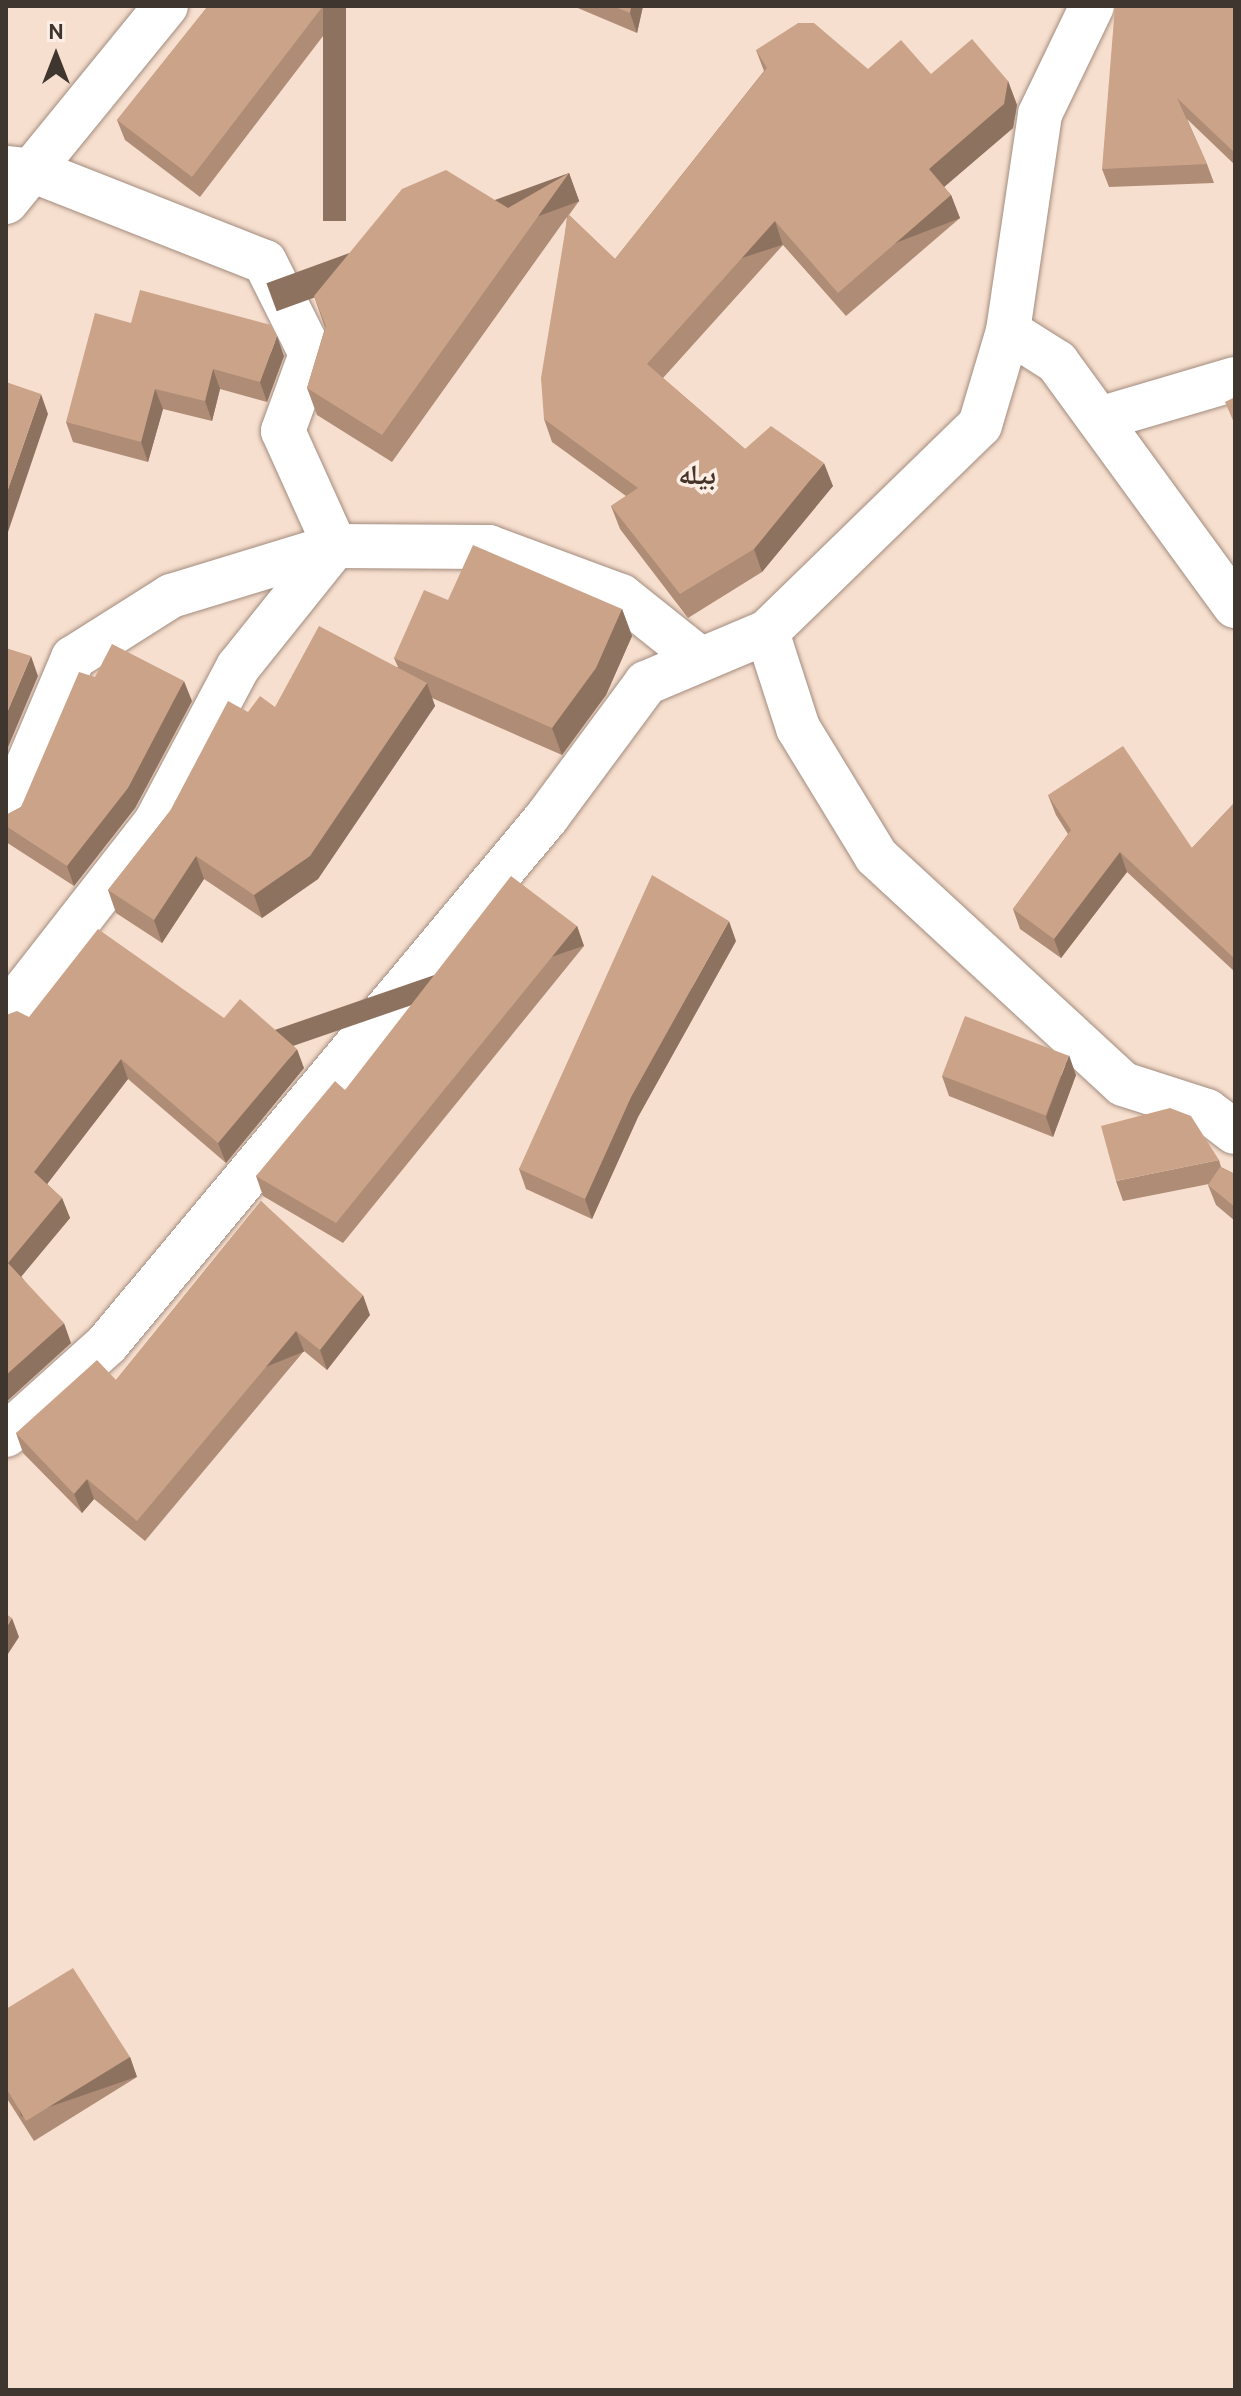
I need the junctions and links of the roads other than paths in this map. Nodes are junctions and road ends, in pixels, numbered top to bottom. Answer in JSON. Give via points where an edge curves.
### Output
{"nodes":[{"id":1,"x":166,"y":6,"type":"edge"},
{"id":2,"x":1092,"y":6,"type":"edge"},
{"id":3,"x":15,"y":180,"type":"edge"},
{"id":4,"x":1008,"y":331,"type":"junction"},
{"id":5,"x":1235,"y":379,"type":"edge"},
{"id":6,"x":1099,"y":419,"type":"junction"},
{"id":7,"x":335,"y":546,"type":"junction"},
{"id":8,"x":1235,"y":606,"type":"edge"},
{"id":9,"x":767,"y":632,"type":"junction"},
{"id":10,"x":700,"y":659,"type":"junction"},
{"id":11,"x":6,"y":816,"type":"edge"},
{"id":12,"x":6,"y":1014,"type":"edge"},
{"id":13,"x":1235,"y":1132,"type":"edge"},
{"id":14,"x":6,"y":1435,"type":"edge"}],
"edges":[{"from":1,"to":3,"type":"street"},
{"from":2,"to":4,"type":"street","via":[[1040,114]]},
{"from":3,"to":7,"type":"street","via":[[265,262],[311,354],[283,431]]},
{"from":4,"to":6,"type":"street","via":[[1057,362]]},
{"from":4,"to":9,"type":"street","via":[[980,425]]},
{"from":5,"to":6,"type":"street"},
{"from":6,"to":8,"type":"street"},
{"from":7,"to":10,"type":"street","via":[[489,547],[621,596]]},
{"from":7,"to":11,"type":"street","via":[[171,596],[73,658]]},
{"from":7,"to":12,"type":"street","via":[[238,667],[156,822]]},
{"from":9,"to":10,"type":"street"},
{"from":9,"to":13,"type":"street","via":[[798,728],[876,856],[1123,1084],[1207,1111]]},
{"from":10,"to":14,"type":"street","via":[[646,683],[547,817],[107,1344]]}]}
